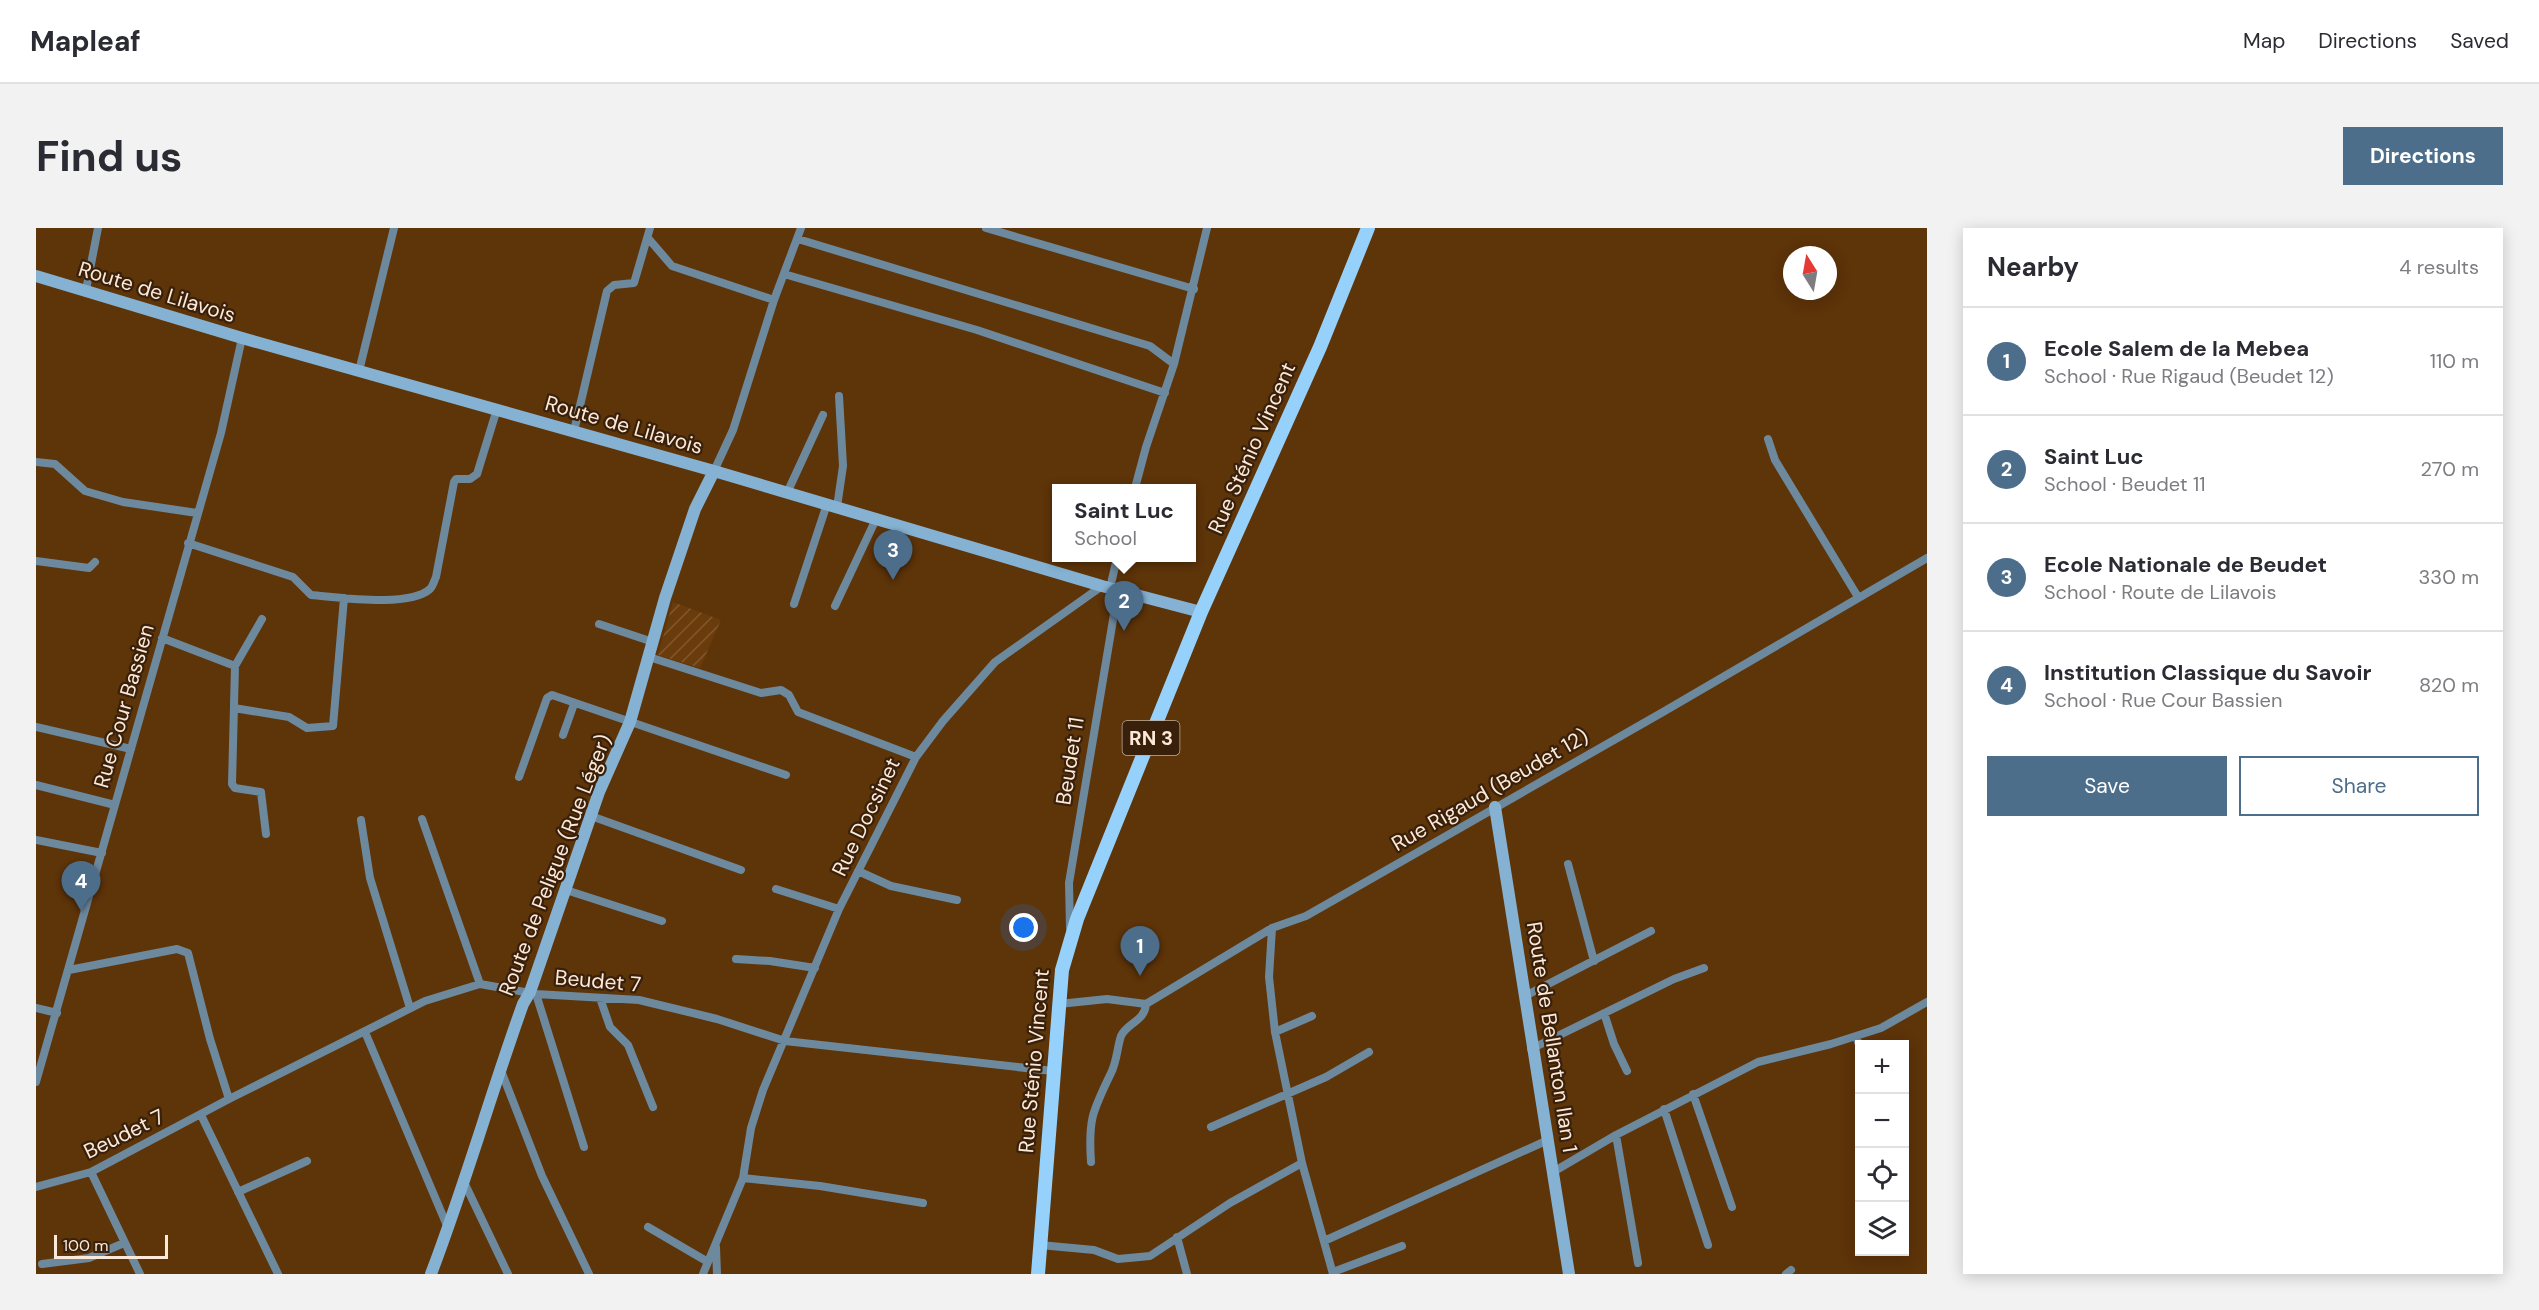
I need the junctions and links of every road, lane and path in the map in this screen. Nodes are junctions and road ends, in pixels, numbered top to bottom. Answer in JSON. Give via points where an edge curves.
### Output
{"nodes":[{"id":1,"x":98,"y":228,"type":"edge"},
{"id":2,"x":394,"y":228,"type":"edge"},
{"id":3,"x":650,"y":228,"type":"edge"},
{"id":4,"x":801,"y":228,"type":"edge"},
{"id":5,"x":986,"y":228,"type":"edge"},
{"id":6,"x":1207,"y":228,"type":"edge"},
{"id":7,"x":1368,"y":228,"type":"edge"},
{"id":8,"x":648,"y":238,"type":"junction"},
{"id":9,"x":798,"y":239,"type":"junction"},
{"id":10,"x":784,"y":274,"type":"junction"},
{"id":11,"x":36,"y":276,"type":"edge"},
{"id":12,"x":1194,"y":289,"type":"junction"},
{"id":13,"x":86,"y":290,"type":"junction"},
{"id":14,"x":774,"y":300,"type":"junction"},
{"id":15,"x":242,"y":338,"type":"junction"},
{"id":16,"x":1174,"y":364,"type":"junction"},
{"id":17,"x":358,"y":371,"type":"junction"},
{"id":18,"x":1165,"y":393,"type":"junction"},
{"id":19,"x":839,"y":396,"type":"dead end"},
{"id":20,"x":497,"y":409,"type":"junction"},
{"id":21,"x":823,"y":415,"type":"dead end"},
{"id":22,"x":574,"y":431,"type":"junction"},
{"id":23,"x":1768,"y":439,"type":"dead end"},
{"id":24,"x":36,"y":462,"type":"edge"},
{"id":25,"x":714,"y":471,"type":"junction"},
{"id":26,"x":1136,"y":484,"type":"edge"},
{"id":27,"x":787,"y":493,"type":"junction"},
{"id":28,"x":832,"y":506,"type":"junction"},
{"id":29,"x":197,"y":513,"type":"junction"},
{"id":30,"x":876,"y":519,"type":"junction"},
{"id":31,"x":188,"y":543,"type":"junction"},
{"id":32,"x":1927,"y":558,"type":"edge"},
{"id":33,"x":36,"y":561,"type":"edge"},
{"id":34,"x":95,"y":562,"type":"dead end"},
{"id":35,"x":1116,"y":562,"type":"edge"},
{"id":36,"x":1110,"y":588,"type":"junction"},
{"id":37,"x":1858,"y":597,"type":"junction"},
{"id":38,"x":344,"y":598,"type":"junction"},
{"id":39,"x":794,"y":604,"type":"dead end"},
{"id":40,"x":835,"y":606,"type":"dead end"},
{"id":41,"x":1201,"y":612,"type":"junction"},
{"id":42,"x":262,"y":619,"type":"dead end"},
{"id":43,"x":599,"y":624,"type":"dead end"},
{"id":44,"x":162,"y":638,"type":"junction"},
{"id":45,"x":653,"y":642,"type":"junction"},
{"id":46,"x":649,"y":657,"type":"junction"},
{"id":47,"x":235,"y":666,"type":"junction"},
{"id":48,"x":574,"y":704,"type":"junction"},
{"id":49,"x":234,"y":708,"type":"junction"},
{"id":50,"x":630,"y":722,"type":"junction"},
{"id":51,"x":36,"y":727,"type":"edge"},
{"id":52,"x":563,"y":735,"type":"dead end"},
{"id":53,"x":131,"y":748,"type":"junction"},
{"id":54,"x":916,"y":757,"type":"junction"},
{"id":55,"x":786,"y":775,"type":"dead end"},
{"id":56,"x":519,"y":777,"type":"dead end"},
{"id":57,"x":36,"y":785,"type":"edge"},
{"id":58,"x":115,"y":805,"type":"junction"},
{"id":59,"x":1495,"y":807,"type":"junction"},
{"id":60,"x":591,"y":816,"type":"junction"},
{"id":61,"x":423,"y":819,"type":"dead end"},
{"id":62,"x":361,"y":820,"type":"dead end"},
{"id":63,"x":266,"y":834,"type":"dead end"},
{"id":64,"x":36,"y":840,"type":"edge"},
{"id":65,"x":102,"y":853,"type":"junction"},
{"id":66,"x":1568,"y":864,"type":"dead end"},
{"id":67,"x":741,"y":870,"type":"dead end"},
{"id":68,"x":858,"y":871,"type":"junction"},
{"id":69,"x":776,"y":889,"type":"dead end"},
{"id":70,"x":566,"y":890,"type":"junction"},
{"id":71,"x":957,"y":900,"type":"dead end"},
{"id":72,"x":839,"y":909,"type":"junction"},
{"id":73,"x":662,"y":921,"type":"dead end"},
{"id":74,"x":1272,"y":928,"type":"junction"},
{"id":75,"x":1651,"y":931,"type":"dead end"},
{"id":76,"x":1070,"y":939,"type":"junction"},
{"id":77,"x":736,"y":959,"type":"dead end"},
{"id":78,"x":1594,"y":960,"type":"junction"},
{"id":79,"x":814,"y":968,"type":"junction"},
{"id":80,"x":1704,"y":968,"type":"dead end"},
{"id":81,"x":69,"y":970,"type":"junction"},
{"id":82,"x":480,"y":984,"type":"junction"},
{"id":83,"x":533,"y":993,"type":"junction"},
{"id":84,"x":1525,"y":996,"type":"junction"},
{"id":85,"x":600,"y":998,"type":"junction"},
{"id":86,"x":1927,"y":1002,"type":"edge"},
{"id":87,"x":1059,"y":1004,"type":"junction"},
{"id":88,"x":1146,"y":1004,"type":"junction"},
{"id":89,"x":36,"y":1008,"type":"edge"},
{"id":90,"x":410,"y":1008,"type":"junction"},
{"id":91,"x":57,"y":1013,"type":"junction"},
{"id":92,"x":1604,"y":1013,"type":"junction"},
{"id":93,"x":1312,"y":1016,"type":"dead end"},
{"id":94,"x":365,"y":1032,"type":"junction"},
{"id":95,"x":1275,"y":1032,"type":"junction"},
{"id":96,"x":1856,"y":1036,"type":"junction"},
{"id":97,"x":1857,"y":1040,"type":"edge"},
{"id":98,"x":785,"y":1041,"type":"junction"},
{"id":99,"x":1531,"y":1049,"type":"junction"},
{"id":100,"x":1369,"y":1052,"type":"dead end"},
{"id":101,"x":500,"y":1068,"type":"junction"},
{"id":102,"x":1053,"y":1071,"type":"junction"},
{"id":103,"x":1627,"y":1071,"type":"dead end"},
{"id":104,"x":36,"y":1082,"type":"edge"},
{"id":105,"x":1288,"y":1094,"type":"junction"},
{"id":106,"x":1693,"y":1094,"type":"junction"},
{"id":107,"x":229,"y":1099,"type":"junction"},
{"id":108,"x":653,"y":1107,"type":"dead end"},
{"id":109,"x":1664,"y":1109,"type":"junction"},
{"id":110,"x":201,"y":1115,"type":"junction"},
{"id":111,"x":1211,"y":1127,"type":"dead end"},
{"id":112,"x":1616,"y":1135,"type":"junction"},
{"id":113,"x":1548,"y":1140,"type":"junction"},
{"id":114,"x":584,"y":1147,"type":"dead end"},
{"id":115,"x":307,"y":1161,"type":"dead end"},
{"id":116,"x":1091,"y":1162,"type":"dead end"},
{"id":117,"x":1302,"y":1163,"type":"junction"},
{"id":118,"x":91,"y":1172,"type":"junction"},
{"id":119,"x":1553,"y":1172,"type":"junction"},
{"id":120,"x":743,"y":1178,"type":"junction"},
{"id":121,"x":463,"y":1179,"type":"junction"},
{"id":122,"x":36,"y":1187,"type":"edge"},
{"id":123,"x":238,"y":1192,"type":"junction"},
{"id":124,"x":923,"y":1203,"type":"dead end"},
{"id":125,"x":1732,"y":1207,"type":"dead end"},
{"id":126,"x":648,"y":1227,"type":"dead end"},
{"id":127,"x":448,"y":1228,"type":"junction"},
{"id":128,"x":1177,"y":1237,"type":"junction"},
{"id":129,"x":1324,"y":1241,"type":"junction"},
{"id":130,"x":124,"y":1243,"type":"junction"},
{"id":131,"x":716,"y":1243,"type":"junction"},
{"id":132,"x":1041,"y":1245,"type":"junction"},
{"id":133,"x":1708,"y":1245,"type":"dead end"},
{"id":134,"x":1402,"y":1246,"type":"dead end"},
{"id":135,"x":708,"y":1262,"type":"junction"},
{"id":136,"x":1638,"y":1263,"type":"dead end"},
{"id":137,"x":42,"y":1264,"type":"dead end"},
{"id":138,"x":1333,"y":1273,"type":"edge"},
{"id":139,"x":140,"y":1274,"type":"edge"},
{"id":140,"x":278,"y":1274,"type":"edge"},
{"id":141,"x":431,"y":1274,"type":"edge"},
{"id":142,"x":508,"y":1274,"type":"edge"},
{"id":143,"x":589,"y":1274,"type":"edge"},
{"id":144,"x":703,"y":1274,"type":"edge"},
{"id":145,"x":717,"y":1274,"type":"edge"},
{"id":146,"x":1038,"y":1274,"type":"edge"},
{"id":147,"x":1187,"y":1274,"type":"edge"},
{"id":148,"x":1569,"y":1274,"type":"edge"}],
"edges":[{"from":1,"to":13,"type":"street"},
{"from":2,"to":17,"type":"street"},
{"from":3,"to":8,"type":"street"},
{"from":4,"to":9,"type":"street"},
{"from":5,"to":12,"type":"street"},
{"from":6,"to":12,"type":"street"},
{"from":7,"to":41,"type":"main road","name":"Rue Sténio Vincent","number":"RN 3","via":[[1320,347]]},
{"from":8,"to":14,"type":"street","via":[[672,266]]},
{"from":8,"to":22,"type":"street","via":[[634,283],[614,285],[607,291]]},
{"from":9,"to":10,"type":"street"},
{"from":9,"to":16,"type":"street","via":[[1150,346]]},
{"from":10,"to":14,"type":"street"},
{"from":10,"to":18,"type":"street","via":[[977,330]]},
{"from":11,"to":13,"type":"street","name":"Route de Lilavois"},
{"from":12,"to":16,"type":"street"},
{"from":13,"to":15,"type":"street","name":"Route de Lilavois"},
{"from":14,"to":25,"type":"street","via":[[733,430]]},
{"from":15,"to":17,"type":"street","name":"Route de Lilavois"},
{"from":15,"to":29,"type":"street","name":"Rue Cour Bassien","via":[[221,433]]},
{"from":16,"to":18,"type":"street"},
{"from":17,"to":20,"type":"street","name":"Route de Lilavois"},
{"from":18,"to":26,"type":"street"},
{"from":19,"to":28,"type":"street","via":[[843,466]]},
{"from":20,"to":22,"type":"street","name":"Route de Lilavois"},
{"from":20,"to":38,"type":"street","via":[[477,474],[454,482],[432,588],[411,598]]},
{"from":21,"to":27,"type":"street"},
{"from":22,"to":25,"type":"street","name":"Route de Lilavois"},
{"from":23,"to":37,"type":"street","via":[[1775,460]]},
{"from":24,"to":29,"type":"street","via":[[55,464],[85,491],[123,502]]},
{"from":25,"to":27,"type":"street","name":"Route de Lilavois"},
{"from":25,"to":45,"type":"street","name":"Route de Peligue (Rue Léger)","via":[[695,509]]},
{"from":27,"to":28,"type":"street","name":"Route de Lilavois"},
{"from":28,"to":30,"type":"street","name":"Route de Lilavois"},
{"from":28,"to":39,"type":"street"},
{"from":29,"to":31,"type":"street","name":"Rue Cour Bassien"},
{"from":30,"to":36,"type":"street","name":"Route de Lilavois"},
{"from":30,"to":40,"type":"street"},
{"from":31,"to":38,"type":"street","via":[[293,577],[311,595]]},
{"from":31,"to":44,"type":"street","name":"Rue Cour Bassien"},
{"from":32,"to":37,"type":"street","name":"Rue Rigaud (Beudet 12)"},
{"from":33,"to":34,"type":"street","via":[[80,568],[89,568]]},
{"from":35,"to":36,"type":"street","name":"Beudet 11"},
{"from":36,"to":41,"type":"street","name":"Route de Lilavois"},
{"from":36,"to":54,"type":"street","name":"Rue Docsinet","via":[[995,662]]},
{"from":36,"to":76,"type":"street","name":"Beudet 11","via":[[1069,883]]},
{"from":37,"to":59,"type":"street","name":"Rue Rigaud (Beudet 12)"},
{"from":38,"to":49,"type":"street","via":[[333,726],[307,728],[289,717]]},
{"from":41,"to":76,"type":"main road","name":"Rue Sténio Vincent","number":"RN 3"},
{"from":42,"to":47,"type":"street"},
{"from":43,"to":45,"type":"street"},
{"from":44,"to":47,"type":"street"},
{"from":44,"to":53,"type":"street","name":"Rue Cour Bassien"},
{"from":45,"to":46,"type":"street","name":"Route de Peligue (Rue Léger)"},
{"from":46,"to":50,"type":"street","name":"Route de Peligue (Rue Léger)"},
{"from":46,"to":54,"type":"street","via":[[761,693],[781,690],[789,695],[798,712]]},
{"from":47,"to":49,"type":"street"},
{"from":48,"to":50,"type":"street"},
{"from":48,"to":52,"type":"street"},
{"from":48,"to":56,"type":"street","via":[[552,696],[547,698]]},
{"from":49,"to":63,"type":"street","via":[[232,784],[235,788],[261,792]]},
{"from":50,"to":55,"type":"street"},
{"from":50,"to":60,"type":"street","name":"Route de Peligue (Rue Léger)"},
{"from":51,"to":53,"type":"street"},
{"from":53,"to":58,"type":"street","name":"Rue Cour Bassien"},
{"from":54,"to":68,"type":"street","name":"Rue Docsinet"},
{"from":57,"to":58,"type":"street"},
{"from":58,"to":65,"type":"street","name":"Rue Cour Bassien"},
{"from":59,"to":74,"type":"street","name":"Rue Rigaud (Beudet 12)","via":[[1306,915]]},
{"from":59,"to":84,"type":"street","name":"Route de Bellanton Ilan 1"},
{"from":60,"to":67,"type":"street"},
{"from":60,"to":70,"type":"street","name":"Route de Peligue (Rue Léger)"},
{"from":61,"to":82,"type":"street"},
{"from":62,"to":90,"type":"street","via":[[369,878]]},
{"from":64,"to":65,"type":"street"},
{"from":65,"to":81,"type":"street","name":"Rue Cour Bassien"},
{"from":66,"to":78,"type":"street"},
{"from":68,"to":71,"type":"street","via":[[891,886]]},
{"from":68,"to":72,"type":"street","name":"Rue Docsinet"},
{"from":69,"to":72,"type":"street"},
{"from":70,"to":73,"type":"street"},
{"from":70,"to":83,"type":"street","name":"Route de Peligue (Rue Léger)"},
{"from":72,"to":79,"type":"street","name":"Rue Docsinet"},
{"from":74,"to":88,"type":"street","name":"Rue Rigaud (Beudet 12)"},
{"from":74,"to":95,"type":"street","via":[[1269,977]]},
{"from":75,"to":78,"type":"street"},
{"from":76,"to":87,"type":"main road","name":"Rue Sténio Vincent","number":"RN 3"},
{"from":77,"to":79,"type":"street"},
{"from":78,"to":84,"type":"street"},
{"from":79,"to":98,"type":"street","name":"Rue Docsinet"},
{"from":80,"to":92,"type":"street"},
{"from":81,"to":91,"type":"street","name":"Rue Cour Bassien"},
{"from":81,"to":107,"type":"street","via":[[177,949],[188,953]]},
{"from":82,"to":83,"type":"street","name":"Beudet 7"},
{"from":82,"to":90,"type":"street","name":"Beudet 7"},
{"from":83,"to":85,"type":"street","name":"Beudet 7"},
{"from":83,"to":101,"type":"street","name":"Route de Peligue (Rue Léger)","via":[[523,1004]]},
{"from":83,"to":114,"type":"street"},
{"from":84,"to":99,"type":"street","name":"Route de Bellanton Ilan 1"},
{"from":85,"to":98,"type":"street","name":"Beudet 7","via":[[650,1003]]},
{"from":85,"to":108,"type":"street","via":[[610,1028],[628,1046]]},
{"from":86,"to":96,"type":"street","via":[[1881,1028]]},
{"from":87,"to":88,"type":"street","via":[[1107,999]]},
{"from":87,"to":102,"type":"main road","name":"Rue Sténio Vincent","number":"RN 3"},
{"from":88,"to":116,"type":"street","via":[[1143,1016],[1123,1034],[1112,1072],[1093,1108]]},
{"from":89,"to":91,"type":"street"},
{"from":90,"to":94,"type":"street","name":"Beudet 7"},
{"from":91,"to":104,"type":"street","name":"Rue Cour Bassien"},
{"from":92,"to":99,"type":"street"},
{"from":92,"to":103,"type":"street"},
{"from":93,"to":95,"type":"street"},
{"from":94,"to":107,"type":"street","name":"Beudet 7"},
{"from":94,"to":127,"type":"street"},
{"from":95,"to":105,"type":"street"},
{"from":96,"to":97,"type":"street"},
{"from":96,"to":106,"type":"street","via":[[1758,1062]]},
{"from":98,"to":102,"type":"street","name":"Beudet 7"},
{"from":98,"to":120,"type":"street","name":"Rue Docsinet","via":[[751,1128]]},
{"from":99,"to":113,"type":"street","name":"Route de Bellanton Ilan 1"},
{"from":100,"to":105,"type":"street"},
{"from":101,"to":121,"type":"street","name":"Route de Peligue (Rue Léger)"},
{"from":101,"to":143,"type":"street","via":[[542,1176]]},
{"from":102,"to":132,"type":"main road","name":"Rue Sténio Vincent","number":"RN 3"},
{"from":105,"to":111,"type":"street"},
{"from":105,"to":117,"type":"street"},
{"from":106,"to":109,"type":"street"},
{"from":106,"to":125,"type":"street"},
{"from":107,"to":110,"type":"street","name":"Beudet 7"},
{"from":109,"to":112,"type":"street"},
{"from":109,"to":133,"type":"street"},
{"from":110,"to":118,"type":"street","name":"Beudet 7"},
{"from":110,"to":123,"type":"street"},
{"from":112,"to":119,"type":"street"},
{"from":112,"to":136,"type":"street"},
{"from":113,"to":119,"type":"street","name":"Route de Bellanton Ilan 1"},
{"from":113,"to":129,"type":"street"},
{"from":115,"to":123,"type":"street"},
{"from":117,"to":128,"type":"street"},
{"from":117,"to":129,"type":"street"},
{"from":118,"to":122,"type":"street","name":"Beudet 7"},
{"from":118,"to":130,"type":"street"},
{"from":119,"to":148,"type":"street","name":"Route de Bellanton Ilan 1"},
{"from":120,"to":124,"type":"street"},
{"from":120,"to":131,"type":"street","name":"Rue Docsinet"},
{"from":121,"to":127,"type":"street","name":"Route de Peligue (Rue Léger)"},
{"from":121,"to":142,"type":"street"},
{"from":123,"to":140,"type":"street"},
{"from":126,"to":135,"type":"street"},
{"from":127,"to":141,"type":"street","name":"Route de Peligue (Rue Léger)"},
{"from":128,"to":132,"type":"street","via":[[1150,1256],[1118,1259],[1095,1250]]},
{"from":128,"to":147,"type":"street"},
{"from":129,"to":138,"type":"street"},
{"from":130,"to":137,"type":"street","via":[[88,1258]]},
{"from":130,"to":139,"type":"street"},
{"from":131,"to":135,"type":"street","name":"Rue Docsinet"},
{"from":131,"to":145,"type":"street"},
{"from":132,"to":146,"type":"main road","name":"Rue Sténio Vincent","number":"RN 3"},
{"from":134,"to":138,"type":"street"},
{"from":135,"to":144,"type":"street","name":"Rue Docsinet"}]}
